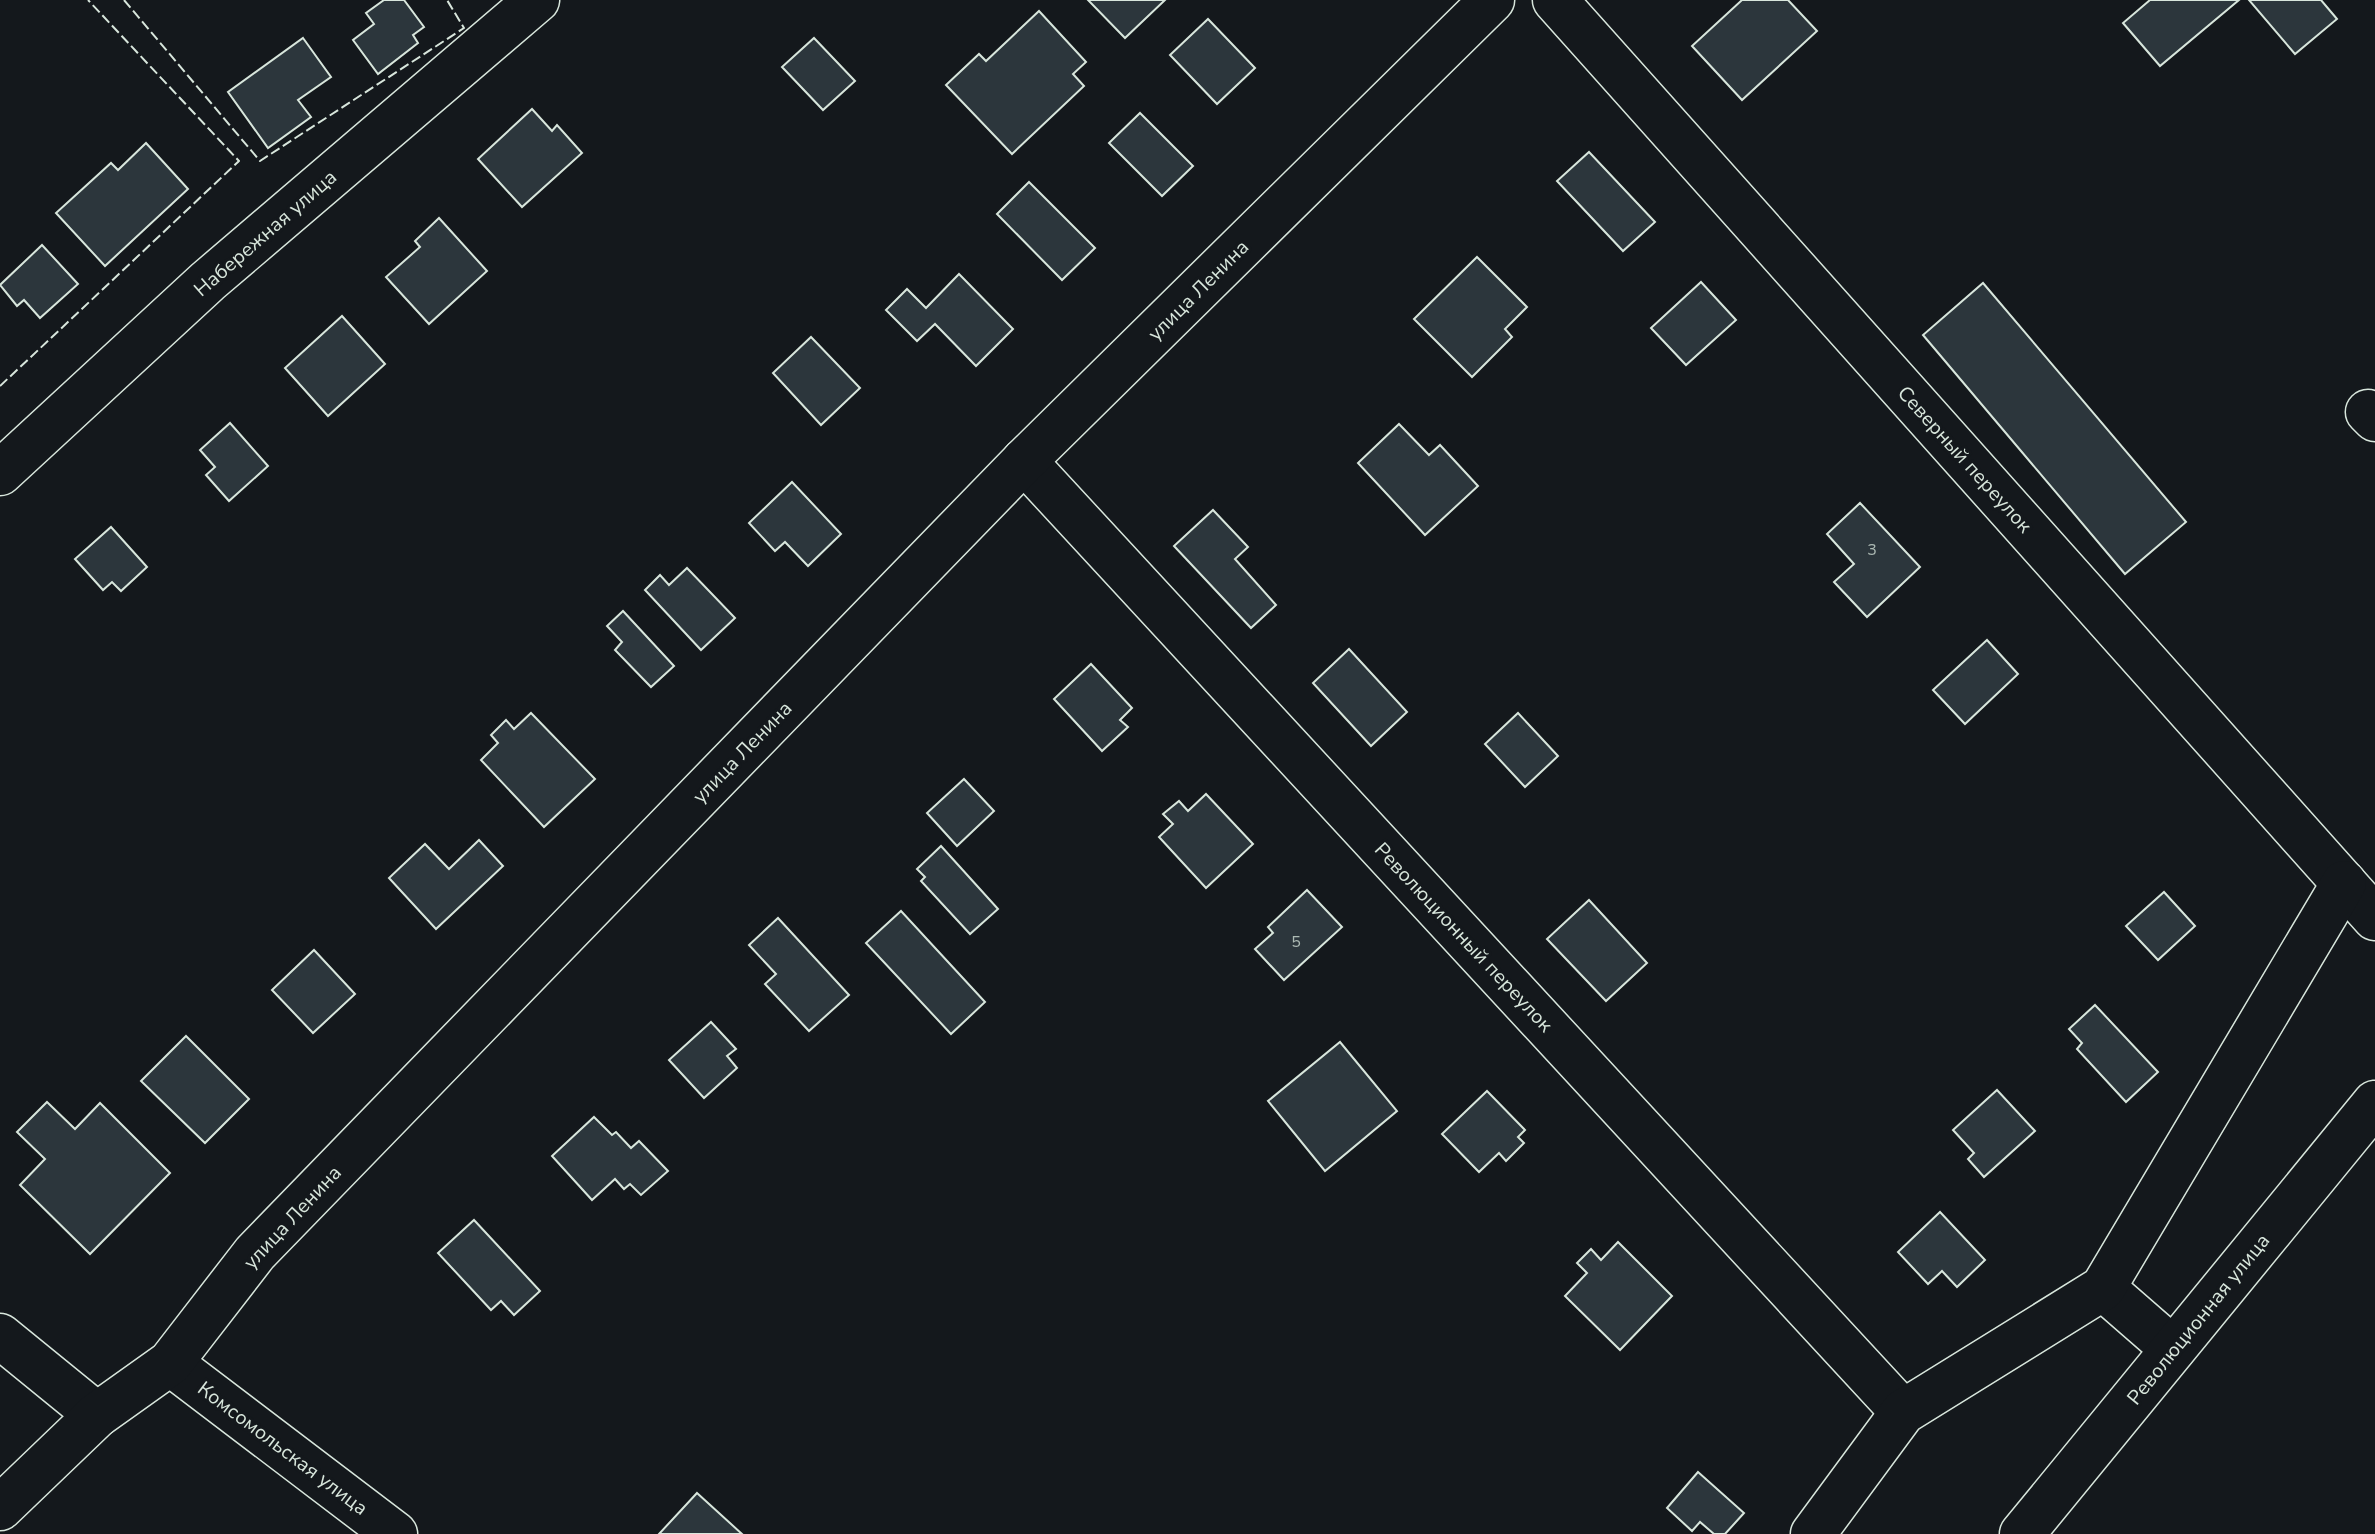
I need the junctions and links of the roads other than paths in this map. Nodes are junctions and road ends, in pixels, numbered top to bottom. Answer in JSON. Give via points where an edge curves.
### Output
{"nodes":[{"id":1,"x":537,"y":0,"type":"edge"},
{"id":2,"x":1555,"y":0,"type":"edge"},
{"id":3,"x":1471,"y":7,"type":"edge"},
{"id":4,"x":1024,"y":461,"type":"junction"},
{"id":5,"x":0,"y":473,"type":"edge"},
{"id":6,"x":2344,"y":883,"type":"junction"},
{"id":7,"x":2375,"y":918,"type":"edge"},
{"id":8,"x":2375,"y":1103,"type":"edge"},
{"id":9,"x":2103,"y":1288,"type":"junction"},
{"id":10,"x":0,"y":1336,"type":"edge"},
{"id":11,"x":2173,"y":1349,"type":"junction"},
{"id":12,"x":170,"y":1363,"type":"junction"},
{"id":13,"x":1903,"y":1412,"type":"junction"},
{"id":14,"x":97,"y":1415,"type":"junction"},
{"id":15,"x":0,"y":1508,"type":"edge"},
{"id":16,"x":395,"y":1534,"type":"edge"},
{"id":17,"x":1813,"y":1534,"type":"edge"},
{"id":18,"x":2022,"y":1534,"type":"edge"}],
"edges":[{"from":1,"to":5,"type":"street","name":"Набережная улица","via":[[208,281]]},
{"from":2,"to":6,"type":"street","name":"Северный переулок"},
{"from":3,"to":4,"type":"street","name":"улица Ленина"},
{"from":4,"to":12,"type":"street","name":"улица Ленина","via":[[255,1253]]},
{"from":4,"to":13,"type":"street","name":"Революционный переулок"},
{"from":6,"to":7,"type":"street","name":"Северный переулок"},
{"from":6,"to":9,"type":"street"},
{"from":8,"to":11,"type":"street","name":"Революционная улица"},
{"from":9,"to":11,"type":"street"},
{"from":9,"to":13,"type":"street"},
{"from":10,"to":14,"type":"street"},
{"from":11,"to":18,"type":"street","name":"Революционная улица"},
{"from":12,"to":14,"type":"street","name":"улица Ленина"},
{"from":12,"to":16,"type":"street","name":"Комсомольская улица"},
{"from":13,"to":17,"type":"street"},
{"from":14,"to":15,"type":"street","name":"улица Ленина"}]}
